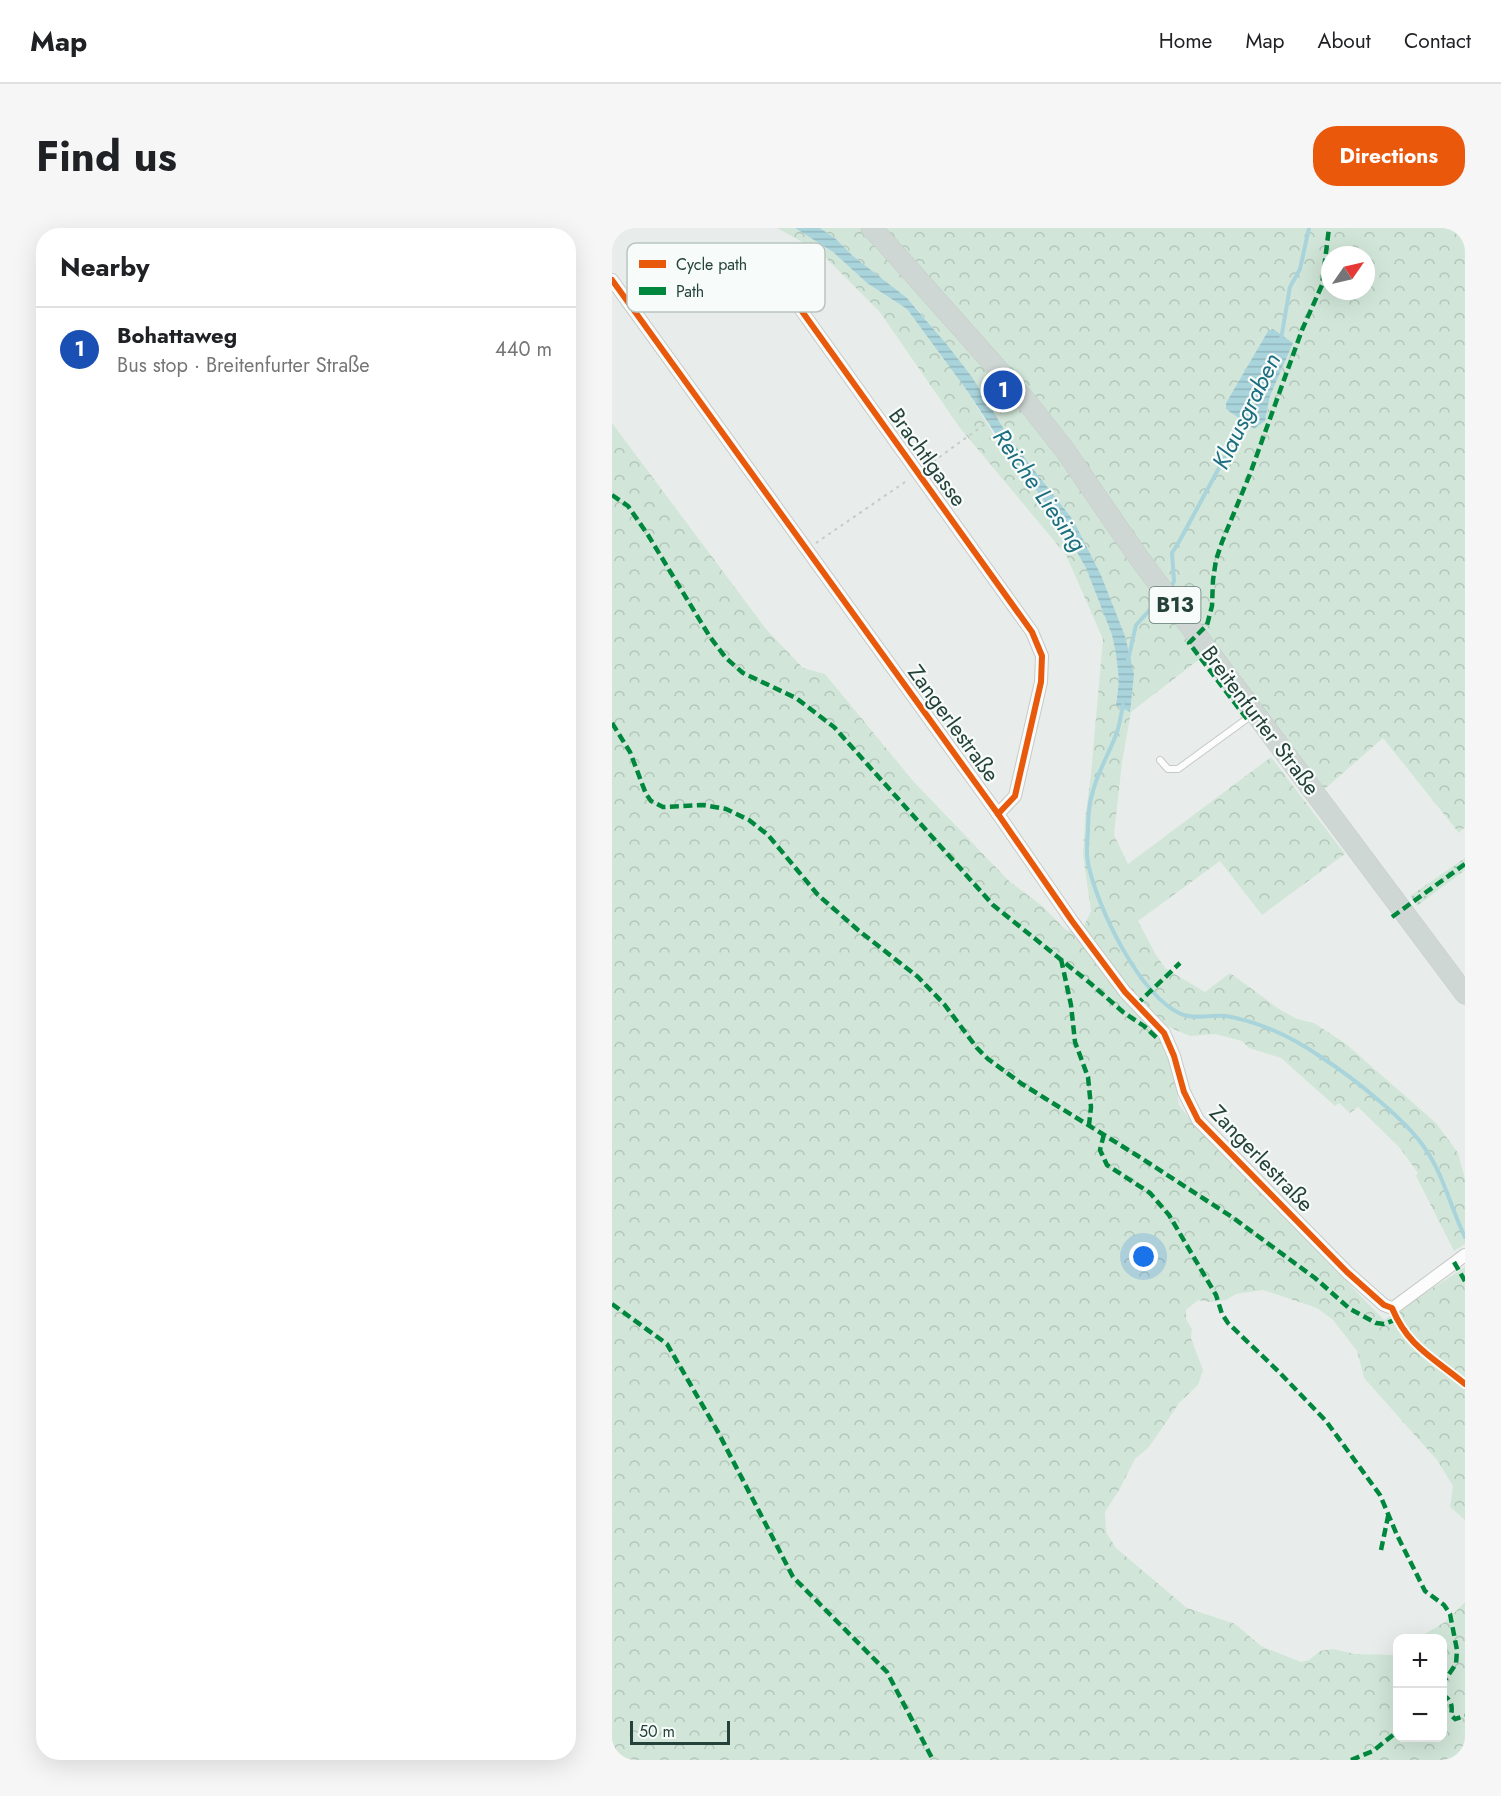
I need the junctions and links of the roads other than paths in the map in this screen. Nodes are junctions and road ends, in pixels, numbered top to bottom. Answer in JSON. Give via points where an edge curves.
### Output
{"nodes":[{"id":1,"x":871,"y":228,"type":"edge"},
{"id":2,"x":612,"y":280,"type":"edge"},
{"id":3,"x":627,"y":301,"type":"edge"},
{"id":4,"x":635,"y":312,"type":"edge"},
{"id":5,"x":802,"y":312,"type":"edge"},
{"id":6,"x":1255,"y":713,"type":"junction"},
{"id":7,"x":1160,"y":760,"type":"dead end"},
{"id":8,"x":998,"y":814,"type":"junction"},
{"id":9,"x":1465,"y":994,"type":"edge"},
{"id":10,"x":1462,"y":1257,"type":"edge"}],
"edges":[{"from":1,"to":6,"type":"main road","name":"Breitenfurter Straße","number":"B13","via":[[1027,402]]},
{"from":2,"to":3,"type":"street","name":"Zangerlestraße"},
{"from":4,"to":8,"type":"street","name":"Zangerlestraße"},
{"from":5,"to":8,"type":"street","name":"Brachtlgasse","via":[[1032,632],[1042,656],[1041,682],[1015,796]]},
{"from":6,"to":7,"type":"lane","via":[[1178,769],[1168,770]]},
{"from":6,"to":9,"type":"main road","name":"Breitenfurter Straße","number":"B13"},
{"from":8,"to":10,"type":"street","name":"Zangerlestraße","via":[[1125,992],[1164,1033],[1198,1120],[1347,1272],[1392,1308]]}]}
